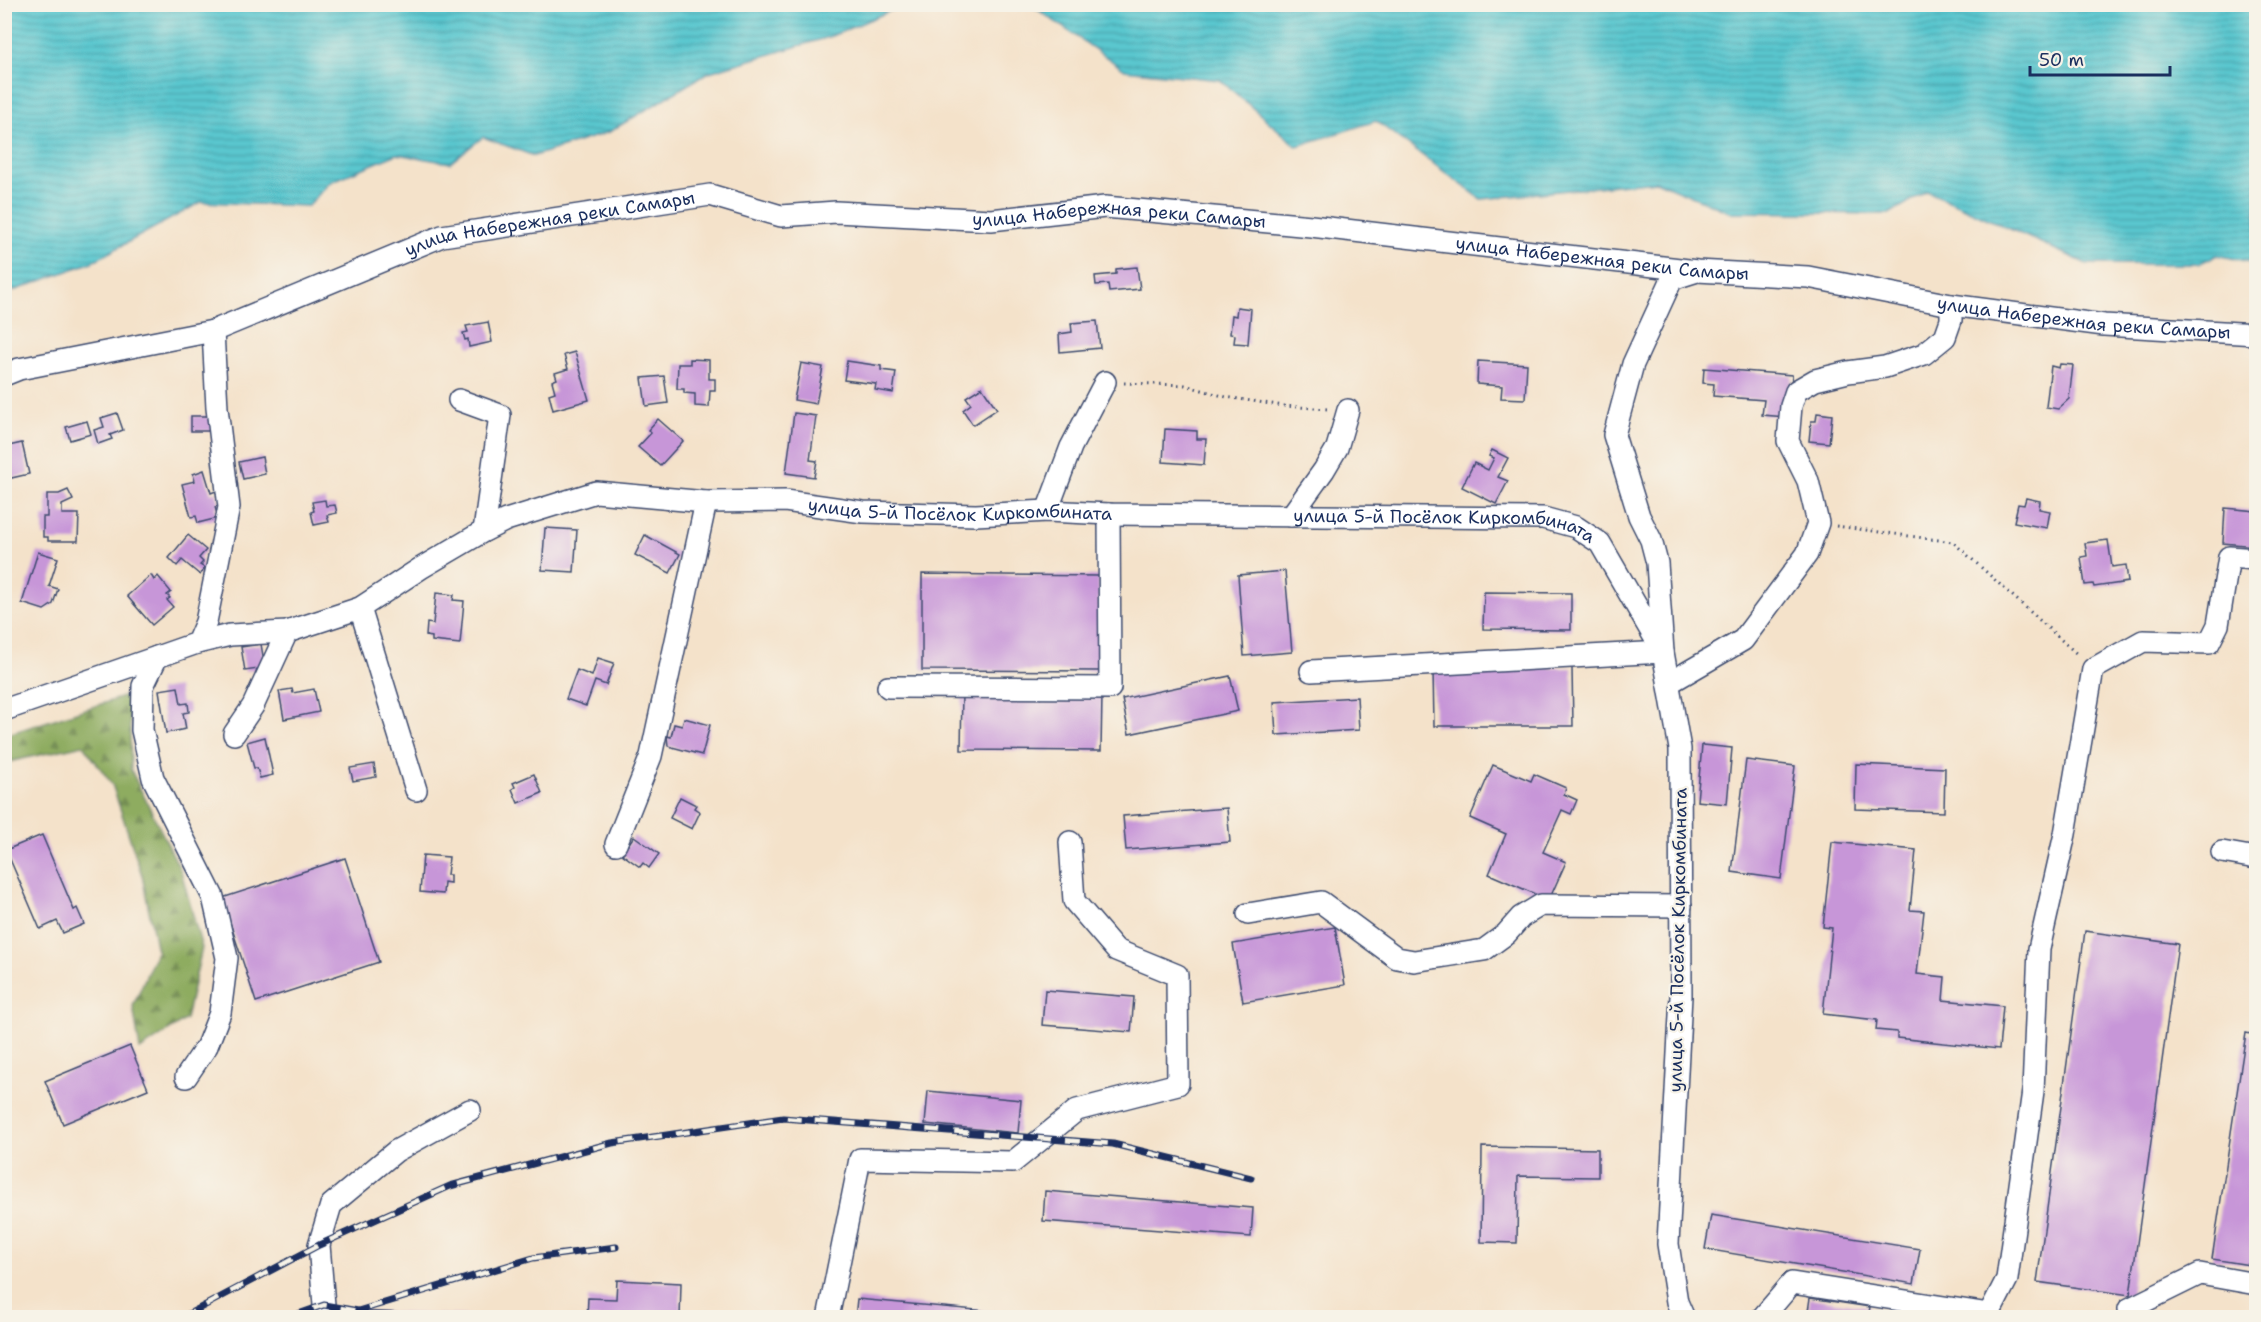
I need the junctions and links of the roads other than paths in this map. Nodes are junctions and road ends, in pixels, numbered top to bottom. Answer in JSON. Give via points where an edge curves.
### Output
{"nodes":[{"id":1,"x":1698,"y":271,"type":"junction"},
{"id":2,"x":1951,"y":305,"type":"junction"},
{"id":3,"x":213,"y":332,"type":"junction"},
{"id":4,"x":2256,"y":334,"type":"edge"},
{"id":5,"x":4,"y":375,"type":"edge"},
{"id":6,"x":1105,"y":382,"type":"road end"},
{"id":7,"x":459,"y":400,"type":"dead end"},
{"id":8,"x":1348,"y":410,"type":"road end"},
{"id":9,"x":706,"y":502,"type":"junction"},
{"id":10,"x":1047,"y":511,"type":"junction"},
{"id":11,"x":1109,"y":514,"type":"junction"},
{"id":12,"x":1291,"y":516,"type":"junction"},
{"id":13,"x":484,"y":531,"type":"junction"},
{"id":14,"x":2256,"y":559,"type":"edge"},
{"id":15,"x":360,"y":608,"type":"junction"},
{"id":16,"x":287,"y":632,"type":"junction"},
{"id":17,"x":197,"y":643,"type":"junction"},
{"id":18,"x":1663,"y":652,"type":"junction"},
{"id":19,"x":157,"y":657,"type":"junction"},
{"id":20,"x":1311,"y":671,"type":"dead end"},
{"id":21,"x":1669,"y":684,"type":"junction"},
{"id":22,"x":888,"y":687,"type":"dead end"},
{"id":23,"x":4,"y":710,"type":"edge"},
{"id":24,"x":234,"y":734,"type":"dead end"},
{"id":25,"x":416,"y":790,"type":"dead end"},
{"id":26,"x":1070,"y":842,"type":"dead end"},
{"id":27,"x":616,"y":844,"type":"dead end"},
{"id":28,"x":2222,"y":852,"type":"dead end"},
{"id":29,"x":2256,"y":858,"type":"edge"},
{"id":30,"x":1681,"y":906,"type":"junction"},
{"id":31,"x":1248,"y":914,"type":"dead end"},
{"id":32,"x":186,"y":1077,"type":"dead end"},
{"id":33,"x":470,"y":1110,"type":"dead end"},
{"id":34,"x":2256,"y":1284,"type":"edge"},
{"id":35,"x":2129,"y":1309,"type":"dead end"},
{"id":36,"x":322,"y":1317,"type":"edge"},
{"id":37,"x":828,"y":1317,"type":"edge"},
{"id":38,"x":1684,"y":1317,"type":"edge"},
{"id":39,"x":1762,"y":1317,"type":"edge"}],
"edges":[{"from":1,"to":2,"type":"street","name":"улица Набережная реки Самары","via":[[1808,277]]},
{"from":1,"to":3,"type":"street","name":"улица Набережная реки Самары","via":[[1311,226],[1105,207],[991,220],[836,212],[781,216],[710,195],[442,236]]},
{"from":1,"to":18,"type":"street","via":[[1671,279],[1633,364],[1614,435],[1657,563]]},
{"from":2,"to":4,"type":"street","name":"улица Набережная реки Самары","via":[[2104,325]]},
{"from":2,"to":21,"type":"street","via":[[1951,320],[1944,337],[1924,354],[1885,367],[1815,380],[1796,391],[1788,441],[1808,481],[1818,523],[1807,554],[1743,640]]},
{"from":3,"to":5,"type":"street","name":"улица Набережная реки Самары"},
{"from":3,"to":17,"type":"street","via":[[229,507],[206,622]]},
{"from":6,"to":10,"type":"street","via":[[1071,447]]},
{"from":7,"to":13,"type":"street","via":[[500,415]]},
{"from":8,"to":12,"type":"street","via":[[1336,448]]},
{"from":9,"to":10,"type":"street","name":"улица 5-й Посёлок Киркомбината","via":[[785,501],[864,512]]},
{"from":9,"to":13,"type":"street","name":"улица 5-й Посёлок Киркомбината","via":[[596,492],[506,520]]},
{"from":9,"to":27,"type":"street","via":[[651,756]]},
{"from":10,"to":11,"type":"street","name":"улица 5-й Посёлок Киркомбината"},
{"from":11,"to":12,"type":"street","name":"улица 5-й Посёлок Киркомбината"},
{"from":11,"to":22,"type":"street","via":[[1110,688]]},
{"from":12,"to":18,"type":"street","name":"улица 5-й Посёлок Киркомбината","via":[[1543,518],[1576,527],[1600,543]]},
{"from":13,"to":15,"type":"street","name":"улица 5-й Посёлок Киркомбината"},
{"from":14,"to":39,"type":"street","via":[[2229,557],[2218,625],[2209,643],[2142,641],[2093,669],[2065,834],[2039,949],[2033,1091],[2007,1279],[1989,1314],[1792,1284]]},
{"from":15,"to":16,"type":"street","name":"улица 5-й Посёлок Киркомбината"},
{"from":15,"to":25,"type":"street"},
{"from":16,"to":17,"type":"street","name":"улица 5-й Посёлок Киркомбината","via":[[230,635]]},
{"from":16,"to":24,"type":"street","via":[[254,706]]},
{"from":17,"to":19,"type":"street","name":"улица 5-й Посёлок Киркомбината"},
{"from":18,"to":20,"type":"street"},
{"from":18,"to":21,"type":"street","name":"улица 5-й Посёлок Киркомбината"},
{"from":19,"to":23,"type":"street","name":"улица 5-й Посёлок Киркомбината"},
{"from":19,"to":32,"type":"street","via":[[143,686],[142,730],[153,778],[213,897],[227,958],[220,1013],[207,1046]]},
{"from":21,"to":30,"type":"street","name":"улица 5-й Посёлок Киркомбината","via":[[1680,749]]},
{"from":26,"to":37,"type":"street","via":[[1074,901],[1116,950],[1177,975],[1178,1084],[1077,1110],[1013,1162],[860,1160]]},
{"from":28,"to":29,"type":"street"},
{"from":30,"to":31,"type":"street","via":[[1541,905],[1521,917],[1484,951],[1414,961],[1397,958],[1321,902]]},
{"from":30,"to":38,"type":"street","name":"улица 5-й Посёлок Киркомбината","via":[[1681,996],[1668,1244],[1677,1302]]},
{"from":33,"to":36,"type":"street","via":[[396,1151],[331,1205],[319,1245]]},
{"from":34,"to":35,"type":"street","via":[[2200,1274]]}]}
